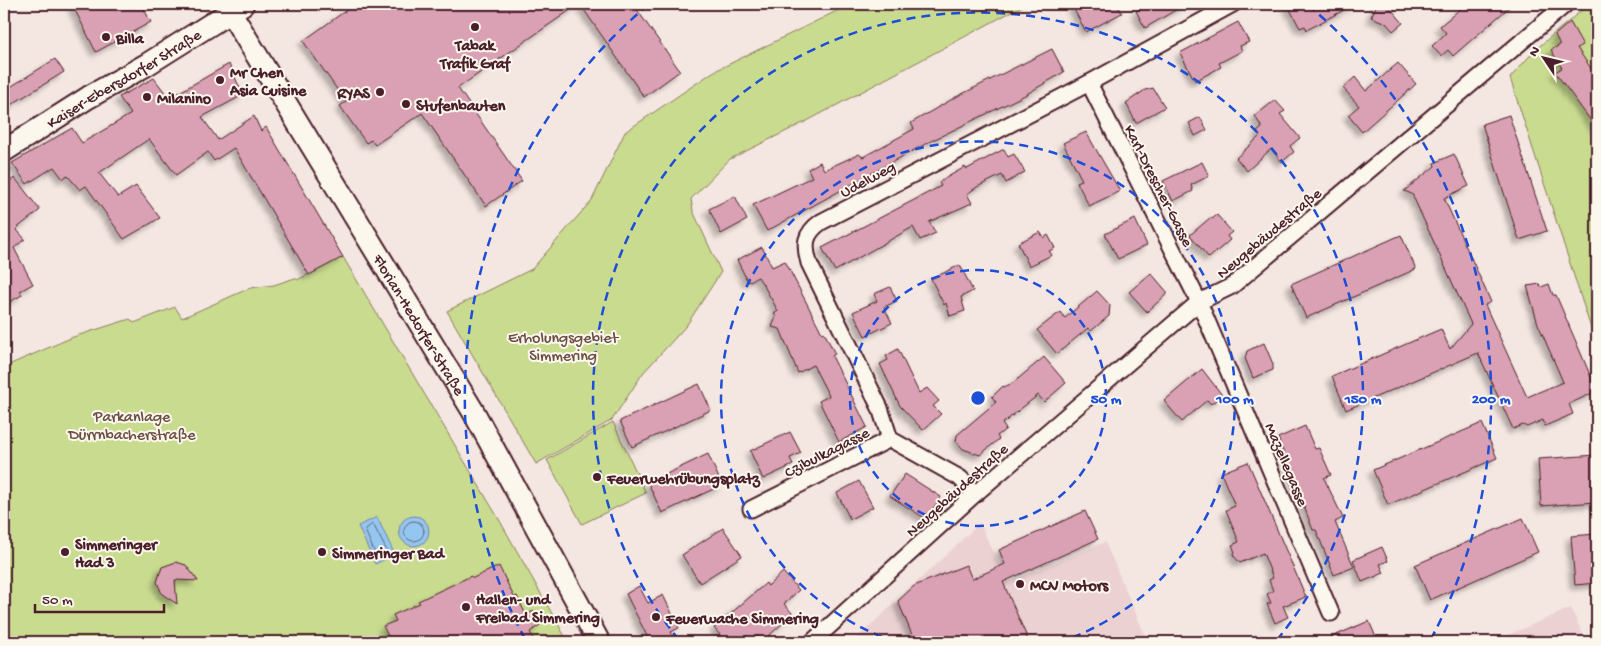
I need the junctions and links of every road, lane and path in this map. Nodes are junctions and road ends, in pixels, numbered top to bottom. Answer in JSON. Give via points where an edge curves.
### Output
{"nodes":[{"id":1,"x":1233,"y":4,"type":"edge"},
{"id":2,"x":1566,"y":4,"type":"edge"},
{"id":3,"x":237,"y":8,"type":"edge"},
{"id":4,"x":1089,"y":83,"type":"junction"},
{"id":5,"x":4,"y":151,"type":"edge"},
{"id":6,"x":1199,"y":302,"type":"junction"},
{"id":7,"x":890,"y":439,"type":"junction"},
{"id":8,"x":975,"y":494,"type":"junction"},
{"id":9,"x":751,"y":509,"type":"dead end"},
{"id":10,"x":1332,"y":613,"type":"dead end"},
{"id":11,"x":599,"y":642,"type":"edge"},
{"id":12,"x":812,"y":642,"type":"edge"}],
"edges":[{"from":1,"to":4,"type":"street","name":"Udelweg"},
{"from":2,"to":6,"type":"street","name":"Neugebäudestraße","via":[[1232,286]]},
{"from":3,"to":5,"type":"main road","name":"Kaiser-Ebersdorfer Straße"},
{"from":3,"to":11,"type":"main road","name":"Florian-Hedorfer-Straße","via":[[473,411]]},
{"from":4,"to":6,"type":"street","name":"Karl-Drescher-Gasse"},
{"from":4,"to":7,"type":"street","name":"Udelweg","via":[[821,222],[808,235],[805,244],[809,263],[880,408]]},
{"from":6,"to":8,"type":"street","name":"Neugebäudestraße"},
{"from":6,"to":10,"type":"street","name":"Mazellegasse"},
{"from":7,"to":8,"type":"street","via":[[960,478]]},
{"from":7,"to":9,"type":"street","name":"Czibulkagasse"},
{"from":8,"to":12,"type":"street","name":"Neugebäudestraße"}]}
